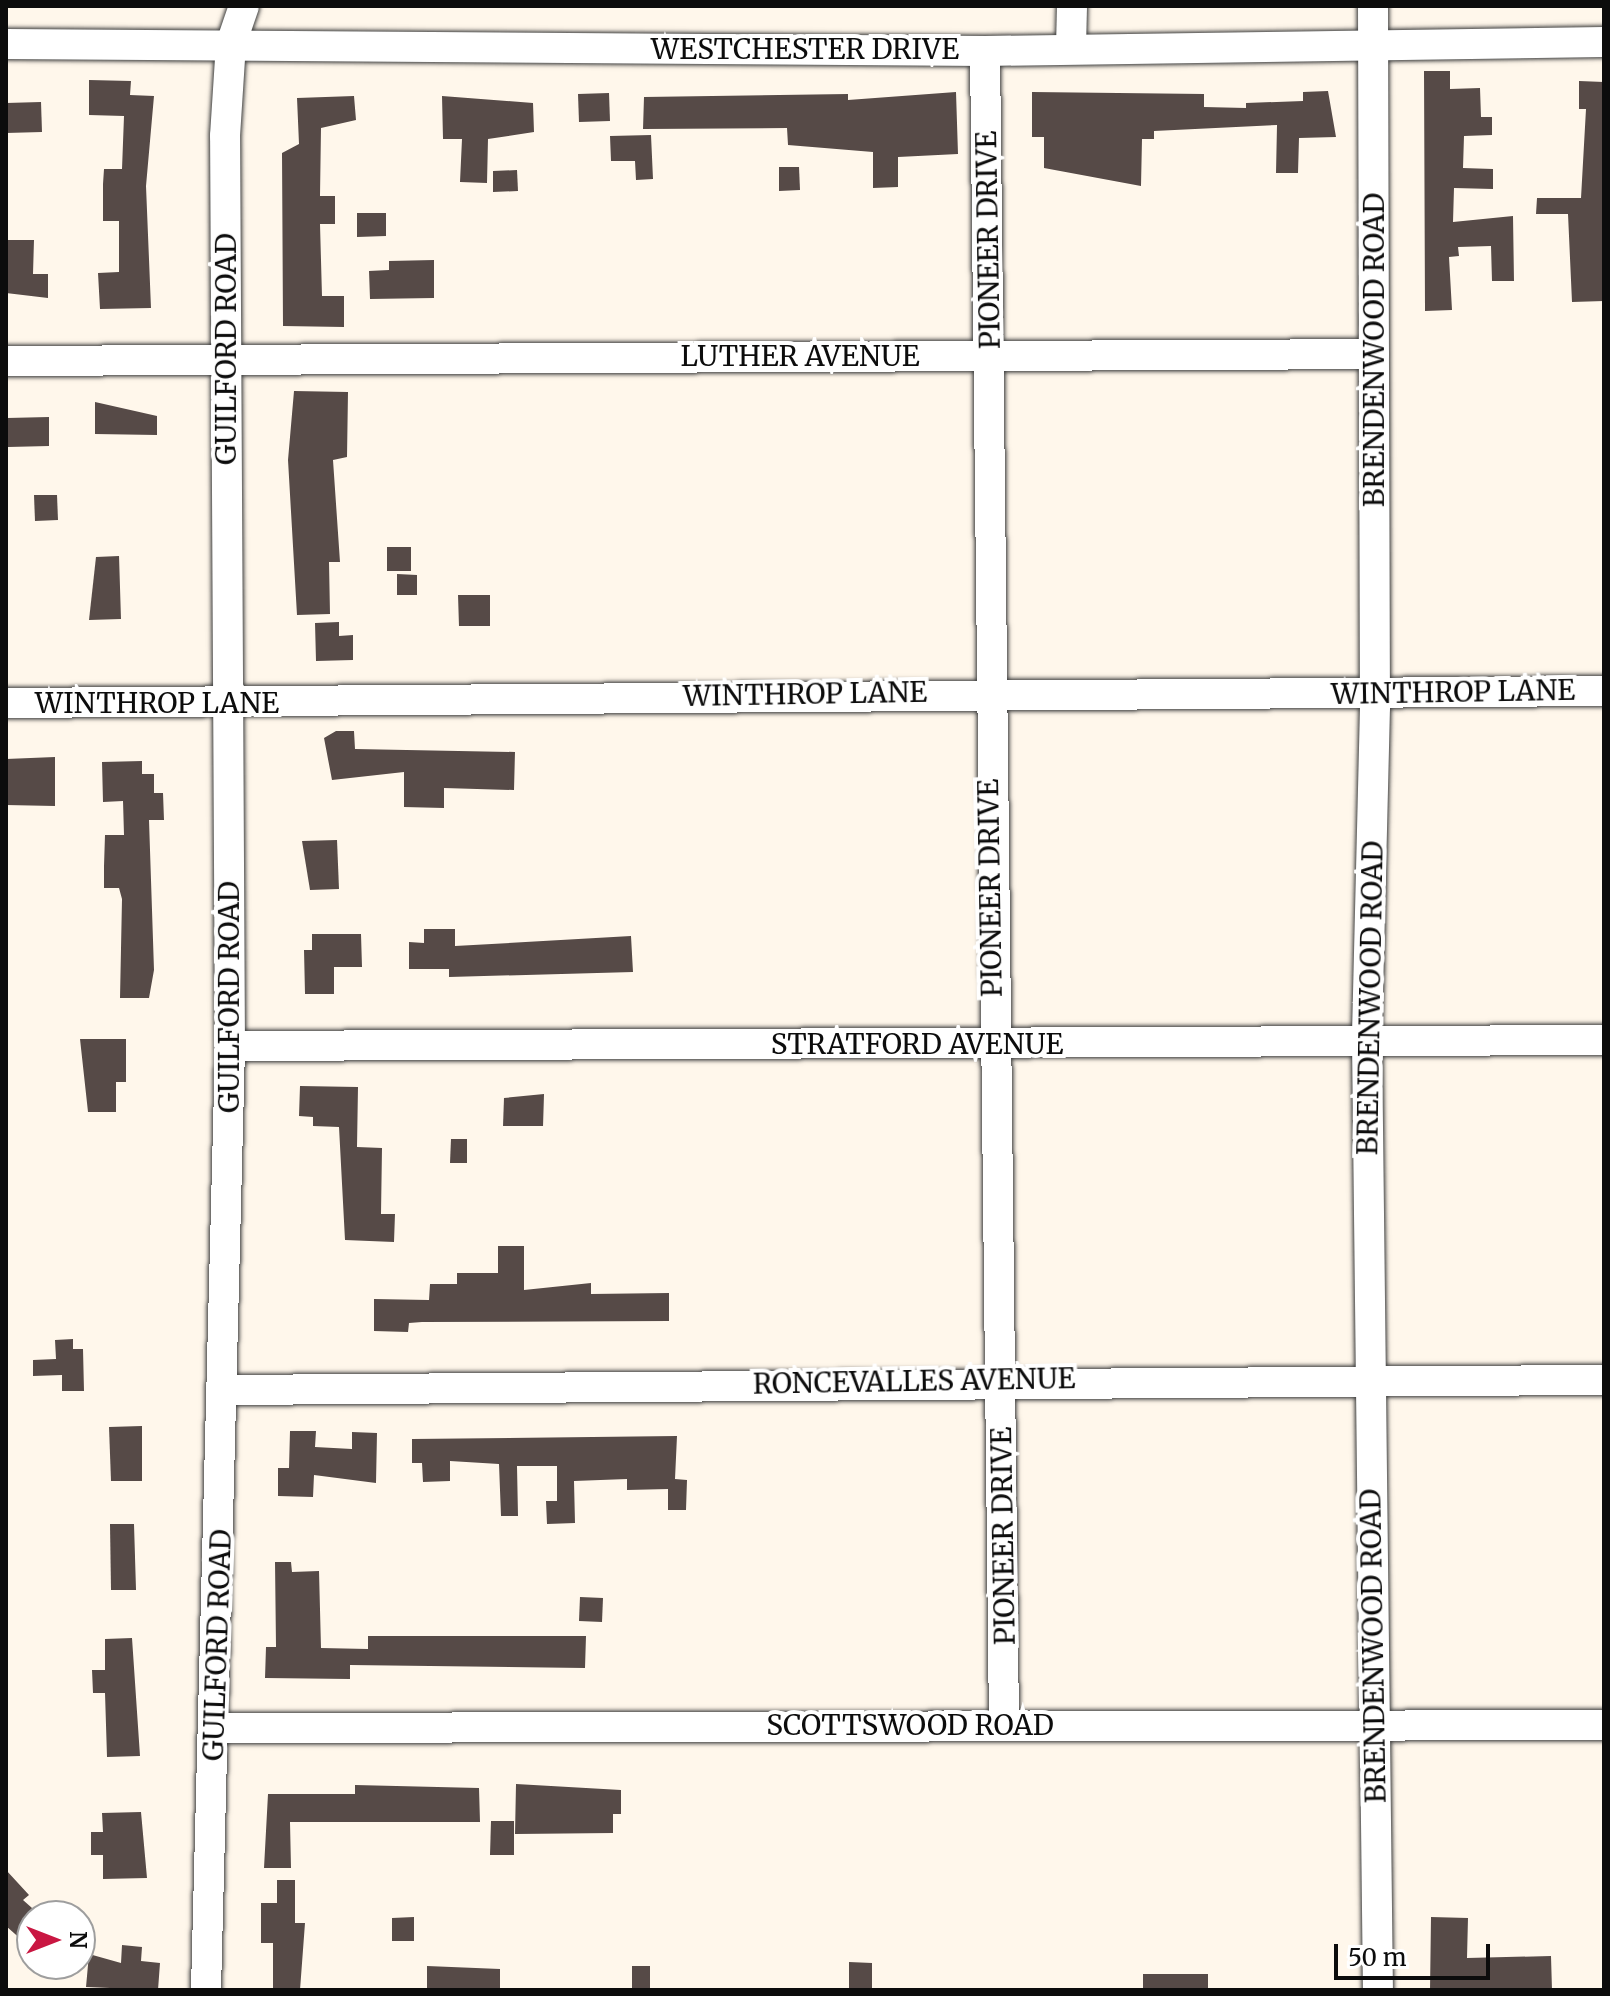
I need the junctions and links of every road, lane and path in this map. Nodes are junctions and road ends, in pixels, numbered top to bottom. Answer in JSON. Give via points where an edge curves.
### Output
{"nodes":[{"id":1,"x":244,"y":6,"type":"edge"},
{"id":2,"x":1072,"y":6,"type":"edge"},
{"id":3,"x":1373,"y":6,"type":"edge"},
{"id":4,"x":1604,"y":42,"type":"edge"},
{"id":5,"x":6,"y":44,"type":"edge"},
{"id":6,"x":231,"y":44,"type":"junction"},
{"id":7,"x":1373,"y":46,"type":"junction"},
{"id":8,"x":1071,"y":47,"type":"junction"},
{"id":9,"x":985,"y":51,"type":"junction"},
{"id":10,"x":990,"y":354,"type":"junction"},
{"id":11,"x":1374,"y":354,"type":"junction"},
{"id":12,"x":225,"y":359,"type":"junction"},
{"id":13,"x":6,"y":361,"type":"edge"},
{"id":14,"x":987,"y":691,"type":"junction"},
{"id":15,"x":1604,"y":691,"type":"edge"},
{"id":16,"x":1375,"y":694,"type":"junction"},
{"id":17,"x":6,"y":703,"type":"edge"},
{"id":18,"x":228,"y":705,"type":"junction"},
{"id":19,"x":1367,"y":1040,"type":"junction"},
{"id":20,"x":1604,"y":1040,"type":"edge"},
{"id":21,"x":993,"y":1044,"type":"junction"},
{"id":22,"x":230,"y":1046,"type":"junction"},
{"id":23,"x":1001,"y":1379,"type":"junction"},
{"id":24,"x":1371,"y":1380,"type":"junction"},
{"id":25,"x":1604,"y":1380,"type":"edge"},
{"id":26,"x":225,"y":1390,"type":"junction"},
{"id":27,"x":1004,"y":1725,"type":"junction"},
{"id":28,"x":1604,"y":1725,"type":"edge"},
{"id":29,"x":215,"y":1728,"type":"junction"},
{"id":30,"x":1373,"y":1728,"type":"junction"},
{"id":31,"x":206,"y":1990,"type":"edge"},
{"id":32,"x":1378,"y":1990,"type":"edge"}],
"edges":[{"from":1,"to":6,"type":"street","name":"GUILFORD ROAD"},
{"from":2,"to":8,"type":"street"},
{"from":3,"to":7,"type":"street","name":"BRENDENWOOD ROAD"},
{"from":4,"to":7,"type":"street","name":"WESTCHESTER DRIVE"},
{"from":5,"to":6,"type":"street","name":"WESTCHESTER DRIVE"},
{"from":6,"to":9,"type":"street","name":"WESTCHESTER DRIVE"},
{"from":6,"to":12,"type":"street","name":"GUILFORD ROAD"},
{"from":7,"to":8,"type":"street","name":"WESTCHESTER DRIVE"},
{"from":7,"to":11,"type":"street","name":"BRENDENWOOD ROAD"},
{"from":8,"to":9,"type":"street","name":"WESTCHESTER DRIVE"},
{"from":9,"to":10,"type":"street","name":"PIONEER DRIVE"},
{"from":10,"to":11,"type":"street","name":"LUTHER AVENUE"},
{"from":10,"to":12,"type":"street","name":"LUTHER AVENUE"},
{"from":10,"to":14,"type":"street","name":"PIONEER DRIVE"},
{"from":11,"to":16,"type":"street","name":"BRENDENWOOD ROAD"},
{"from":12,"to":13,"type":"street","name":"LUTHER AVENUE"},
{"from":12,"to":18,"type":"street","name":"GUILFORD ROAD"},
{"from":14,"to":16,"type":"street","name":"WINTHROP LANE"},
{"from":14,"to":18,"type":"street","name":"WINTHROP LANE"},
{"from":14,"to":21,"type":"street","name":"PIONEER DRIVE"},
{"from":15,"to":16,"type":"street","name":"WINTHROP LANE"},
{"from":16,"to":19,"type":"street","name":"BRENDENWOOD ROAD"},
{"from":17,"to":18,"type":"street","name":"WINTHROP LANE"},
{"from":18,"to":22,"type":"street","name":"GUILFORD ROAD"},
{"from":19,"to":20,"type":"street","name":"STRATFORD AVENUE"},
{"from":19,"to":21,"type":"street","name":"STRATFORD AVENUE"},
{"from":19,"to":24,"type":"street","name":"BRENDENWOOD ROAD"},
{"from":21,"to":22,"type":"street","name":"STRATFORD AVENUE"},
{"from":21,"to":23,"type":"street","name":"PIONEER DRIVE"},
{"from":22,"to":26,"type":"street","name":"GUILFORD ROAD"},
{"from":23,"to":24,"type":"street","name":"RONCEVALLES AVENUE"},
{"from":23,"to":26,"type":"street","name":"RONCEVALLES AVENUE"},
{"from":23,"to":27,"type":"street","name":"PIONEER DRIVE"},
{"from":24,"to":25,"type":"street","name":"RONCEVALLES AVENUE"},
{"from":24,"to":30,"type":"street","name":"BRENDENWOOD ROAD"},
{"from":26,"to":29,"type":"street","name":"GUILFORD ROAD"},
{"from":27,"to":29,"type":"street","name":"SCOTTSWOOD ROAD"},
{"from":27,"to":30,"type":"street","name":"SCOTTSWOOD ROAD"},
{"from":28,"to":30,"type":"street","name":"SCOTTSWOOD ROAD"},
{"from":29,"to":31,"type":"street","name":"GUILFORD ROAD"},
{"from":30,"to":32,"type":"street","name":"BRENDENWOOD ROAD"}]}
